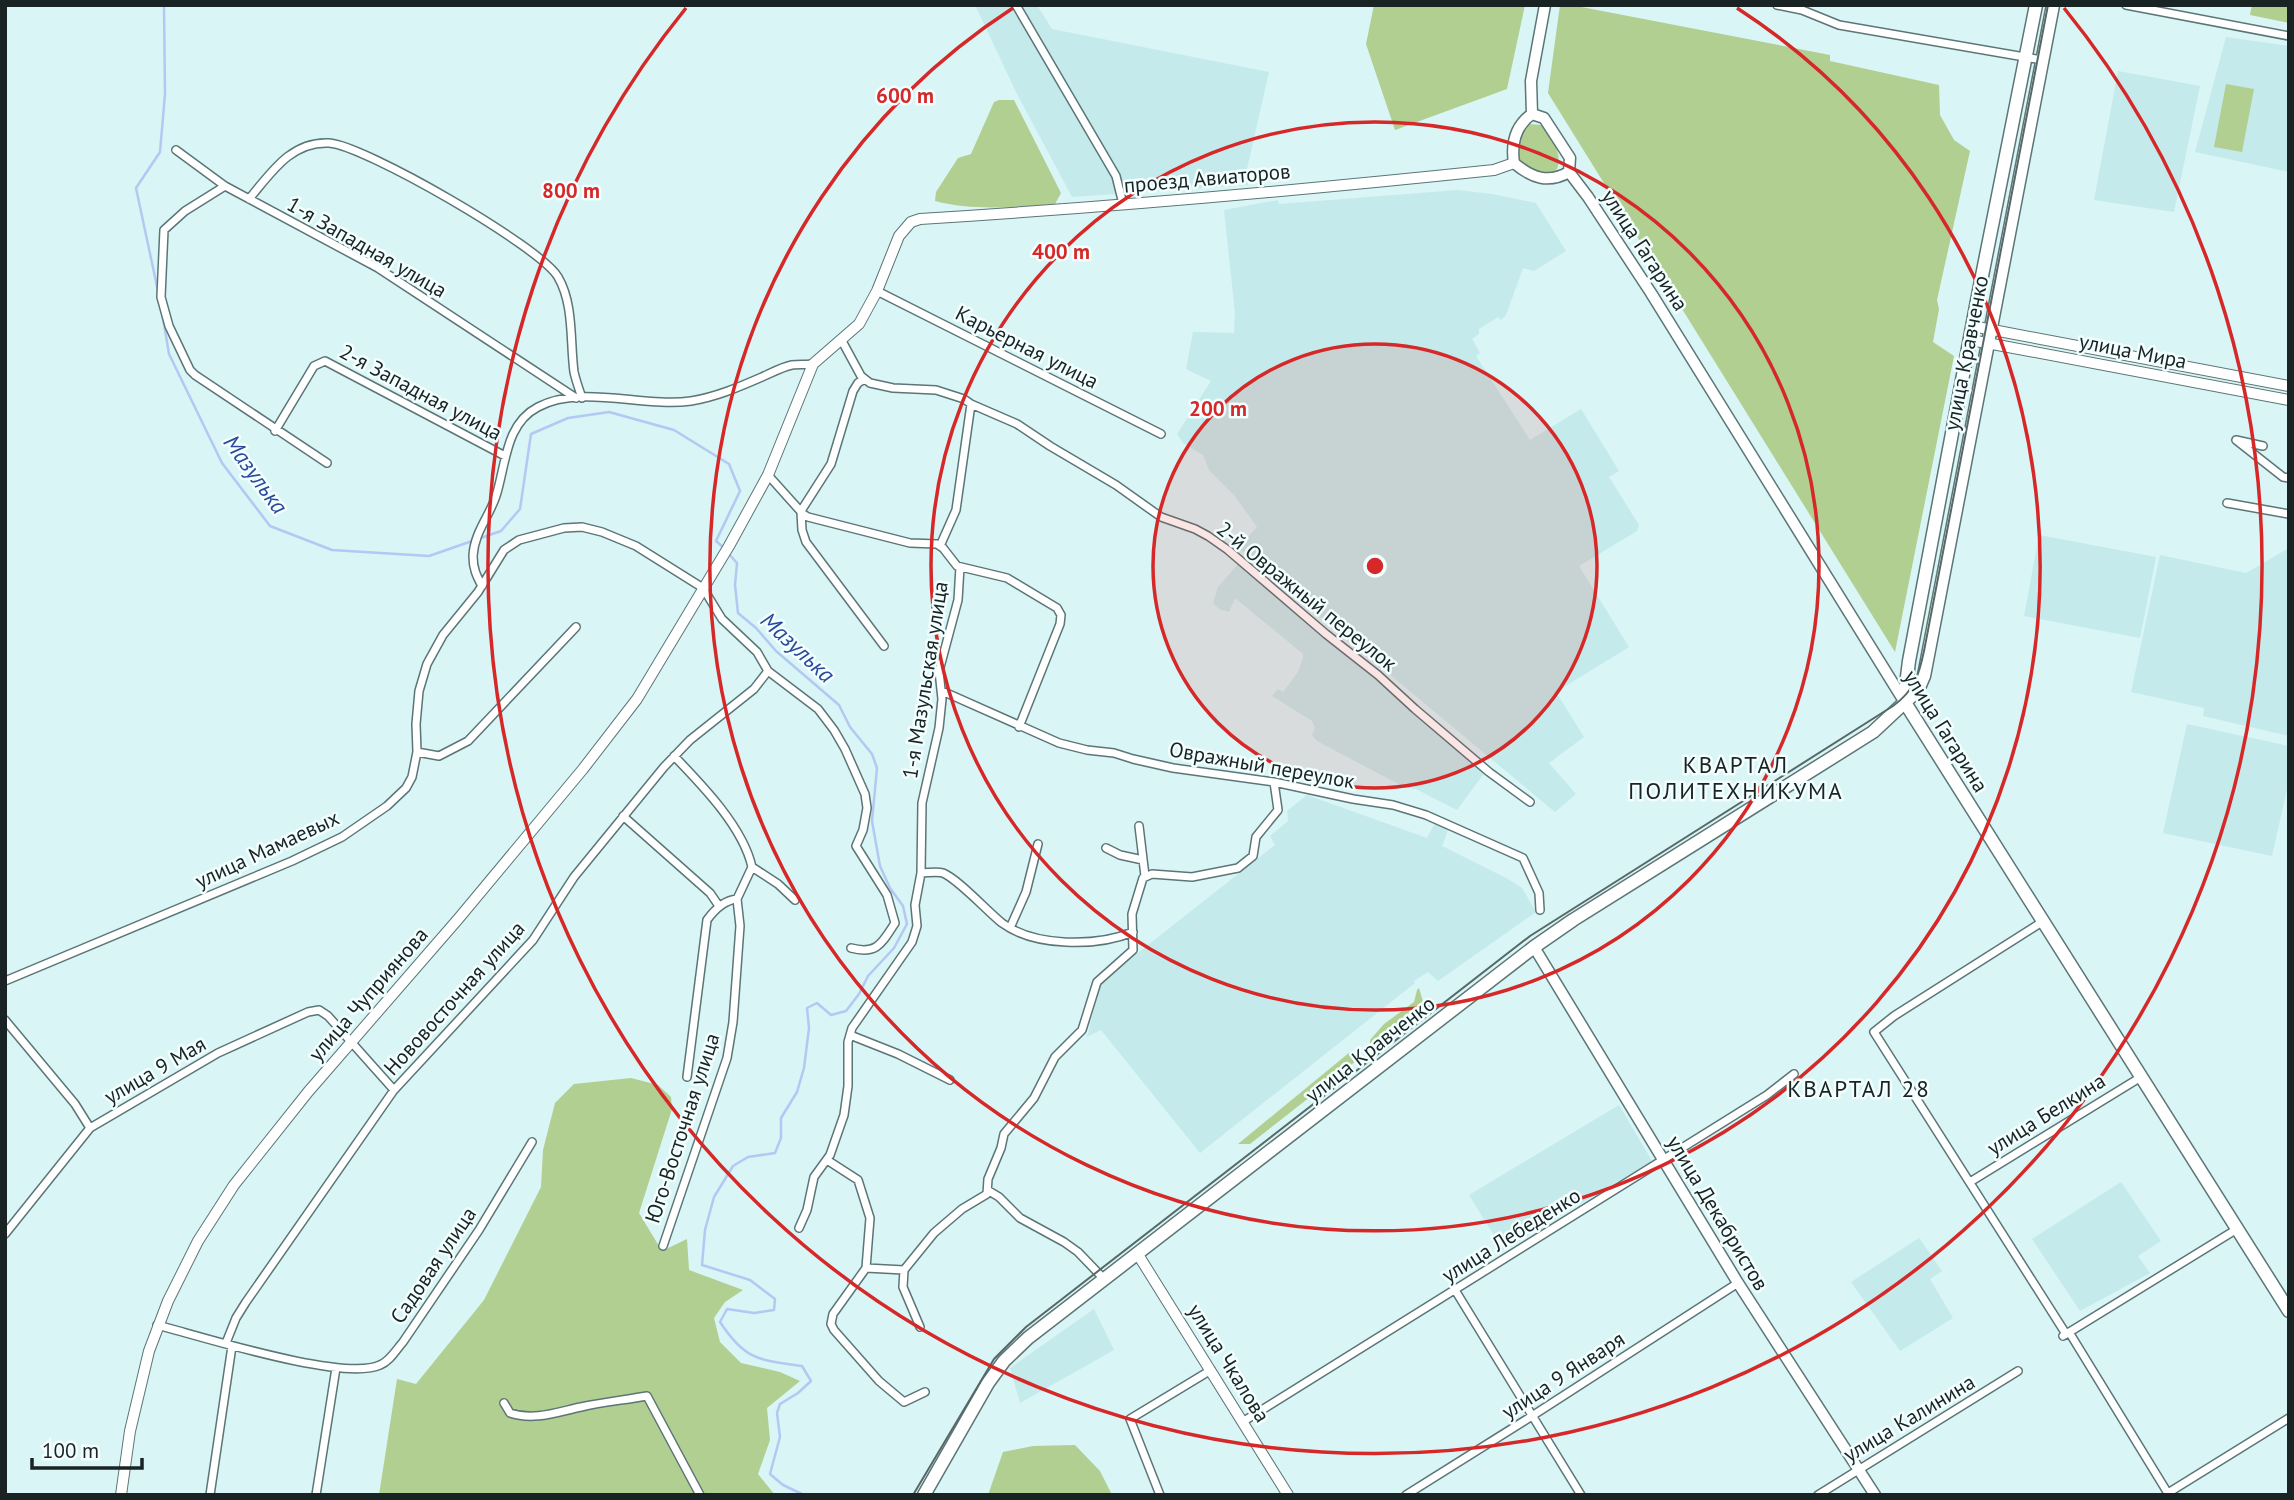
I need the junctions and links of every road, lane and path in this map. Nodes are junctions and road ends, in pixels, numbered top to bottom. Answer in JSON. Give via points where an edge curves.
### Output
{"nodes":[{"id":1,"x":1016,"y":5,"type":"edge"},
{"id":2,"x":1545,"y":5,"type":"edge"},
{"id":3,"x":1777,"y":5,"type":"edge"},
{"id":4,"x":2036,"y":5,"type":"edge"},
{"id":5,"x":2053,"y":5,"type":"edge"},
{"id":6,"x":2126,"y":5,"type":"edge"},
{"id":7,"x":2289,"y":36,"type":"edge"},
{"id":8,"x":2026,"y":57,"type":"junction"},
{"id":9,"x":2042,"y":60,"type":"junction"},
{"id":10,"x":2017,"y":102,"type":"junction"},
{"id":11,"x":2034,"y":104,"type":"junction"},
{"id":12,"x":1532,"y":114,"type":"junction"},
{"id":13,"x":176,"y":150,"type":"dead end"},
{"id":14,"x":1514,"y":163,"type":"junction"},
{"id":15,"x":1569,"y":172,"type":"junction"},
{"id":16,"x":225,"y":186,"type":"junction"},
{"id":17,"x":249,"y":199,"type":"junction"},
{"id":18,"x":1123,"y":204,"type":"junction"},
{"id":19,"x":1992,"y":226,"type":"junction"},
{"id":20,"x":2009,"y":229,"type":"junction"},
{"id":21,"x":877,"y":291,"type":"junction"},
{"id":22,"x":1977,"y":301,"type":"junction"},
{"id":23,"x":1994,"y":304,"type":"junction"},
{"id":24,"x":1971,"y":333,"type":"junction"},
{"id":25,"x":1988,"y":336,"type":"junction"},
{"id":26,"x":842,"y":341,"type":"junction"},
{"id":27,"x":813,"y":364,"type":"junction"},
{"id":28,"x":1964,"y":372,"type":"junction"},
{"id":29,"x":1981,"y":375,"type":"junction"},
{"id":30,"x":864,"y":379,"type":"junction"},
{"id":31,"x":2289,"y":386,"type":"edge"},
{"id":32,"x":579,"y":398,"type":"junction"},
{"id":33,"x":2289,"y":400,"type":"edge"},
{"id":34,"x":971,"y":404,"type":"junction"},
{"id":35,"x":275,"y":431,"type":"junction"},
{"id":36,"x":1953,"y":433,"type":"junction"},
{"id":37,"x":1161,"y":434,"type":"dead end"},
{"id":38,"x":1970,"y":436,"type":"junction"},
{"id":39,"x":2263,"y":446,"type":"dead end"},
{"id":40,"x":505,"y":456,"type":"junction"},
{"id":41,"x":327,"y":463,"type":"dead end"},
{"id":42,"x":768,"y":475,"type":"junction"},
{"id":43,"x":2289,"y":478,"type":"edge"},
{"id":44,"x":2227,"y":503,"type":"dead end"},
{"id":45,"x":800,"y":511,"type":"junction"},
{"id":46,"x":2289,"y":514,"type":"edge"},
{"id":47,"x":940,"y":546,"type":"junction"},
{"id":48,"x":960,"y":567,"type":"junction"},
{"id":49,"x":1926,"y":571,"type":"junction"},
{"id":50,"x":1944,"y":575,"type":"junction"},
{"id":51,"x":482,"y":586,"type":"junction"},
{"id":52,"x":703,"y":588,"type":"junction"},
{"id":53,"x":576,"y":626,"type":"dead end"},
{"id":54,"x":884,"y":646,"type":"dead end"},
{"id":55,"x":768,"y":671,"type":"junction"},
{"id":56,"x":1908,"y":672,"type":"junction"},
{"id":57,"x":1924,"y":676,"type":"junction"},
{"id":58,"x":942,"y":691,"type":"junction"},
{"id":59,"x":1905,"y":701,"type":"junction"},
{"id":60,"x":1019,"y":727,"type":"junction"},
{"id":61,"x":417,"y":752,"type":"junction"},
{"id":62,"x":674,"y":756,"type":"junction"},
{"id":63,"x":1274,"y":782,"type":"junction"},
{"id":64,"x":1530,"y":802,"type":"dead end"},
{"id":65,"x":623,"y":816,"type":"junction"},
{"id":66,"x":1139,"y":826,"type":"dead end"},
{"id":67,"x":1038,"y":844,"type":"dead end"},
{"id":68,"x":1106,"y":848,"type":"dead end"},
{"id":69,"x":1143,"y":860,"type":"junction"},
{"id":70,"x":752,"y":867,"type":"junction"},
{"id":71,"x":922,"y":873,"type":"junction"},
{"id":72,"x":1145,"y":876,"type":"junction"},
{"id":73,"x":737,"y":899,"type":"junction"},
{"id":74,"x":794,"y":900,"type":"dead end"},
{"id":75,"x":719,"y":906,"type":"junction"},
{"id":76,"x":1539,"y":910,"type":"dead end"},
{"id":77,"x":2042,"y":922,"type":"junction"},
{"id":78,"x":1010,"y":928,"type":"junction"},
{"id":79,"x":1133,"y":932,"type":"junction"},
{"id":80,"x":1534,"y":947,"type":"junction"},
{"id":81,"x":851,"y":948,"type":"dead end"},
{"id":82,"x":5,"y":981,"type":"edge"},
{"id":83,"x":5,"y":1020,"type":"edge"},
{"id":84,"x":850,"y":1035,"type":"junction"},
{"id":85,"x":353,"y":1042,"type":"junction"},
{"id":86,"x":1794,"y":1074,"type":"dead end"},
{"id":87,"x":687,"y":1077,"type":"dead end"},
{"id":88,"x":2141,"y":1077,"type":"junction"},
{"id":89,"x":950,"y":1080,"type":"dead end"},
{"id":90,"x":394,"y":1090,"type":"junction"},
{"id":91,"x":90,"y":1128,"type":"junction"},
{"id":92,"x":532,"y":1142,"type":"dead end"},
{"id":93,"x":827,"y":1160,"type":"junction"},
{"id":94,"x":1664,"y":1160,"type":"junction"},
{"id":95,"x":1970,"y":1182,"type":"junction"},
{"id":96,"x":989,"y":1191,"type":"junction"},
{"id":97,"x":799,"y":1228,"type":"dead end"},
{"id":98,"x":2237,"y":1229,"type":"junction"},
{"id":99,"x":5,"y":1234,"type":"edge"},
{"id":100,"x":663,"y":1245,"type":"dead end"},
{"id":101,"x":1138,"y":1253,"type":"junction"},
{"id":102,"x":866,"y":1268,"type":"junction"},
{"id":103,"x":904,"y":1269,"type":"junction"},
{"id":104,"x":1104,"y":1279,"type":"junction"},
{"id":105,"x":1738,"y":1283,"type":"junction"},
{"id":106,"x":1455,"y":1290,"type":"junction"},
{"id":107,"x":2289,"y":1311,"type":"edge"},
{"id":108,"x":158,"y":1325,"type":"junction"},
{"id":109,"x":920,"y":1327,"type":"dead end"},
{"id":110,"x":2066,"y":1334,"type":"junction"},
{"id":111,"x":229,"y":1345,"type":"junction"},
{"id":112,"x":336,"y":1368,"type":"junction"},
{"id":113,"x":1211,"y":1370,"type":"junction"},
{"id":114,"x":2018,"y":1371,"type":"dead end"},
{"id":115,"x":925,"y":1392,"type":"dead end"},
{"id":116,"x":504,"y":1404,"type":"dead end"},
{"id":117,"x":1532,"y":1416,"type":"junction"},
{"id":118,"x":2289,"y":1418,"type":"edge"},
{"id":119,"x":1244,"y":1421,"type":"junction"},
{"id":120,"x":1858,"y":1469,"type":"junction"},
{"id":121,"x":2168,"y":1494,"type":"edge"},
{"id":122,"x":121,"y":1495,"type":"edge"},
{"id":123,"x":210,"y":1495,"type":"edge"},
{"id":124,"x":316,"y":1495,"type":"edge"},
{"id":125,"x":700,"y":1495,"type":"edge"},
{"id":126,"x":924,"y":1495,"type":"edge"},
{"id":127,"x":1160,"y":1495,"type":"edge"},
{"id":128,"x":1288,"y":1495,"type":"edge"},
{"id":129,"x":1406,"y":1495,"type":"edge"},
{"id":130,"x":1581,"y":1495,"type":"edge"},
{"id":131,"x":1818,"y":1495,"type":"edge"},
{"id":132,"x":1875,"y":1495,"type":"edge"}],
"edges":[{"from":1,"to":18,"type":"street","via":[[1116,176]]},
{"from":2,"to":12,"type":"main road","via":[[1531,81]]},
{"from":3,"to":8,"type":"street","via":[[1839,25]]},
{"from":4,"to":8,"type":"main road","name":"улица Кравченко"},
{"from":5,"to":9,"type":"main road","name":"улица Кравченко"},
{"from":6,"to":7,"type":"street"},
{"from":8,"to":9,"type":"street"},
{"from":8,"to":10,"type":"main road","name":"улица Кравченко"},
{"from":9,"to":11,"type":"main road","name":"улица Кравченко"},
{"from":10,"to":11,"type":"street"},
{"from":10,"to":19,"type":"main road","name":"улица Кравченко"},
{"from":11,"to":20,"type":"main road","name":"улица Кравченко"},
{"from":12,"to":14,"type":"main road","via":[[1520,123]]},
{"from":12,"to":15,"type":"main road","via":[[1544,118],[1565,148]]},
{"from":13,"to":16,"type":"street","name":"1-я Западная улица"},
{"from":14,"to":15,"type":"main road","via":[[1526,173],[1548,180]]},
{"from":14,"to":18,"type":"street","name":"проезд Авиаторов","via":[[1494,170]]},
{"from":15,"to":59,"type":"main road","name":"улица Гагарина","via":[[1644,283]]},
{"from":16,"to":17,"type":"street","name":"1-я Западная улица"},
{"from":16,"to":35,"type":"street","via":[[166,226],[161,298],[190,370]]},
{"from":17,"to":32,"type":"street","name":"1-я Западная улица","via":[[378,268]]},
{"from":17,"to":32,"type":"street","via":[[289,154],[327,143],[353,150],[411,178],[488,222],[541,259],[559,278]]},
{"from":18,"to":21,"type":"street","name":"проезд Авиаторов","via":[[920,219],[904,228]]},
{"from":19,"to":20,"type":"street"},
{"from":19,"to":22,"type":"main road","name":"улица Кравченко"},
{"from":20,"to":23,"type":"main road","name":"улица Кравченко"},
{"from":21,"to":26,"type":"street","via":[[859,324]]},
{"from":21,"to":37,"type":"street","name":"Карьерная улица"},
{"from":22,"to":23,"type":"street"},
{"from":22,"to":24,"type":"main road","name":"улица Кравченко"},
{"from":23,"to":25,"type":"main road","name":"улица Кравченко"},
{"from":24,"to":25,"type":"street","name":"улица Мира"},
{"from":24,"to":28,"type":"main road","name":"улица Кравченко"},
{"from":25,"to":29,"type":"main road","name":"улица Кравченко"},
{"from":25,"to":31,"type":"street","name":"улица Мира"},
{"from":25,"to":33,"type":"street","name":"улица Мира"},
{"from":26,"to":27,"type":"street"},
{"from":26,"to":30,"type":"street"},
{"from":27,"to":32,"type":"street","via":[[790,365],[716,396],[688,401]]},
{"from":27,"to":42,"type":"street"},
{"from":28,"to":29,"type":"street"},
{"from":28,"to":36,"type":"main road","name":"улица Кравченко"},
{"from":29,"to":38,"type":"main road","name":"улица Кравченко"},
{"from":30,"to":34,"type":"street","via":[[875,385],[943,391]]},
{"from":30,"to":45,"type":"street","via":[[855,387],[831,464]]},
{"from":32,"to":40,"type":"street","via":[[552,401],[527,415]]},
{"from":34,"to":47,"type":"street","via":[[956,510]]},
{"from":34,"to":64,"type":"street","name":"2-й Овражный переулок","via":[[1017,424],[1161,517],[1195,529],[1228,550]]},
{"from":35,"to":40,"type":"street","name":"2-я Западная улица","via":[[314,366],[325,361]]},
{"from":35,"to":41,"type":"street"},
{"from":36,"to":38,"type":"street"},
{"from":36,"to":49,"type":"main road","name":"улица Кравченко"},
{"from":38,"to":50,"type":"main road","name":"улица Кравченко"},
{"from":39,"to":43,"type":"street","via":[[2236,440]]},
{"from":40,"to":51,"type":"street","via":[[495,498],[473,553],[474,571]]},
{"from":42,"to":45,"type":"street"},
{"from":42,"to":52,"type":"street","name":"улица Чуприянова"},
{"from":44,"to":46,"type":"street"},
{"from":45,"to":47,"type":"street","via":[[813,519]]},
{"from":45,"to":54,"type":"street","via":[[806,542]]},
{"from":47,"to":48,"type":"street"},
{"from":48,"to":58,"type":"street","name":"1-я Мазульская улица","via":[[958,600],[939,671]]},
{"from":48,"to":60,"type":"street","via":[[1007,578],[1059,611],[1060,624]]},
{"from":49,"to":50,"type":"street"},
{"from":49,"to":56,"type":"main road","name":"улица Кравченко"},
{"from":50,"to":57,"type":"main road","name":"улица Кравченко"},
{"from":51,"to":52,"type":"street","name":"улица Мамаевых","via":[[511,544],[573,527],[601,532],[636,547]]},
{"from":51,"to":61,"type":"street","name":"улица Мамаевых","via":[[443,635],[427,664],[417,704]]},
{"from":52,"to":55,"type":"street","via":[[722,619],[757,652]]},
{"from":52,"to":85,"type":"street","name":"улица Чуприянова","via":[[637,698],[591,759]]},
{"from":53,"to":61,"type":"street","via":[[468,741],[439,756]]},
{"from":55,"to":62,"type":"street","name":"Нововосточная улица","via":[[754,689]]},
{"from":55,"to":81,"type":"street","via":[[826,719],[865,794],[867,808],[856,846],[887,895],[895,923],[881,946],[865,952]]},
{"from":56,"to":57,"type":"street"},
{"from":56,"to":59,"type":"main road","name":"улица Кравченко"},
{"from":57,"to":59,"type":"main road","name":"улица Кравченко","via":[[1918,690]]},
{"from":58,"to":60,"type":"street","name":"Овражный переулок"},
{"from":58,"to":71,"type":"street","name":"1-я Мазульская улица","via":[[939,728],[922,803]]},
{"from":59,"to":77,"type":"main road","name":"улица Гагарина"},
{"from":59,"to":80,"type":"main road","name":"улица Кравченко","via":[[1873,732]]},
{"from":60,"to":63,"type":"street","name":"Овражный переулок","via":[[1087,750]]},
{"from":61,"to":82,"type":"street","name":"улица Мамаевых","via":[[412,777],[399,796],[328,845]]},
{"from":62,"to":65,"type":"street","name":"Нововосточная улица"},
{"from":62,"to":70,"type":"street","via":[[729,821],[745,845]]},
{"from":63,"to":72,"type":"street","via":[[1278,810],[1256,837],[1253,856],[1245,864],[1232,871],[1192,877]]},
{"from":63,"to":76,"type":"street","name":"Овражный переулок","via":[[1405,808],[1518,854],[1527,863],[1539,893]]},
{"from":65,"to":75,"type":"street"},
{"from":65,"to":90,"type":"street","name":"Нововосточная улица","via":[[574,877],[533,940]]},
{"from":66,"to":69,"type":"street"},
{"from":67,"to":78,"type":"street","via":[[1026,892]]},
{"from":68,"to":69,"type":"street"},
{"from":69,"to":72,"type":"street"},
{"from":70,"to":73,"type":"street","name":"Юго-Восточная улица"},
{"from":70,"to":74,"type":"street"},
{"from":71,"to":78,"type":"street","via":[[944,873]]},
{"from":71,"to":84,"type":"street","name":"1-я Мазульская улица","via":[[912,942]]},
{"from":72,"to":79,"type":"street","via":[[1133,908]]},
{"from":73,"to":75,"type":"street"},
{"from":73,"to":100,"type":"street","name":"Юго-Восточная улица","via":[[740,926],[727,1058]]},
{"from":75,"to":87,"type":"street","via":[[705,929]]},
{"from":77,"to":88,"type":"main road","name":"улица Гагарина"},
{"from":77,"to":95,"type":"street","via":[[1874,1032]]},
{"from":78,"to":79,"type":"street","via":[[1039,940],[1103,942]]},
{"from":79,"to":96,"type":"street","via":[[1133,950],[1097,982],[1082,1030],[1055,1056],[1034,1098],[1004,1134],[988,1179]]},
{"from":80,"to":94,"type":"main road","name":"улица Декабристов"},
{"from":80,"to":101,"type":"main road","name":"улица Кравченко"},
{"from":83,"to":91,"type":"street"},
{"from":84,"to":89,"type":"street"},
{"from":84,"to":93,"type":"street","name":"1-я Мазульская улица","via":[[847,1101]]},
{"from":85,"to":90,"type":"street"},
{"from":85,"to":91,"type":"street","name":"улица 9 Мая","via":[[324,1012],[314,1010],[218,1053]]},
{"from":85,"to":108,"type":"street","name":"улица Чуприянова","via":[[234,1185],[198,1241]]},
{"from":86,"to":94,"type":"street","name":"улица Лебеденко"},
{"from":88,"to":95,"type":"street","name":"улица Белкина"},
{"from":88,"to":98,"type":"main road","name":"улица Гагарина"},
{"from":90,"to":111,"type":"street","name":"Нововосточная улица","via":[[254,1290],[236,1318]]},
{"from":91,"to":99,"type":"street","name":"улица 9 Мая"},
{"from":92,"to":112,"type":"street","name":"Садовая улица","via":[[391,1357],[369,1368]]},
{"from":93,"to":97,"type":"street","name":"1-я Мазульская улица","via":[[814,1177]]},
{"from":93,"to":102,"type":"street","via":[[860,1185],[870,1218]]},
{"from":94,"to":105,"type":"main road","name":"улица Декабристов"},
{"from":94,"to":106,"type":"street","name":"улица Лебеденко"},
{"from":95,"to":110,"type":"street"},
{"from":96,"to":103,"type":"street","via":[[934,1233]]},
{"from":96,"to":104,"type":"street","via":[[1020,1218],[1078,1252]]},
{"from":98,"to":107,"type":"main road","name":"улица Гагарина"},
{"from":98,"to":110,"type":"street"},
{"from":101,"to":104,"type":"main road","name":"улица Кравченко"},
{"from":101,"to":113,"type":"street","name":"улица Чкалова"},
{"from":102,"to":103,"type":"street"},
{"from":102,"to":115,"type":"street","via":[[833,1314],[831,1324],[879,1381],[904,1402]]},
{"from":103,"to":109,"type":"street","via":[[903,1287]]},
{"from":104,"to":126,"type":"main road","name":"улица Кравченко","via":[[1004,1361]]},
{"from":105,"to":117,"type":"street","name":"улица 9 Января"},
{"from":105,"to":120,"type":"main road","name":"улица Декабристов"},
{"from":106,"to":117,"type":"street"},
{"from":106,"to":119,"type":"street","name":"улица Лебеденко"},
{"from":108,"to":111,"type":"street","name":"Садовая улица"},
{"from":108,"to":122,"type":"street","name":"улица Чуприянова","via":[[130,1431]]},
{"from":110,"to":121,"type":"street"},
{"from":111,"to":112,"type":"street","name":"Садовая улица"},
{"from":111,"to":123,"type":"street","name":"Нововосточная улица"},
{"from":112,"to":124,"type":"street"},
{"from":113,"to":119,"type":"street","name":"улица Чкалова"},
{"from":113,"to":127,"type":"street","via":[[1130,1419]]},
{"from":114,"to":120,"type":"street","name":"улица Калинина"},
{"from":116,"to":125,"type":"street","via":[[510,1413],[553,1415],[647,1396]]},
{"from":117,"to":129,"type":"street","name":"улица 9 Января"},
{"from":117,"to":130,"type":"street"},
{"from":118,"to":121,"type":"street"},
{"from":119,"to":128,"type":"street","name":"улица Чкалова"},
{"from":120,"to":131,"type":"street","name":"улица Калинина"},
{"from":120,"to":132,"type":"main road","name":"улица Декабристов"}]}
